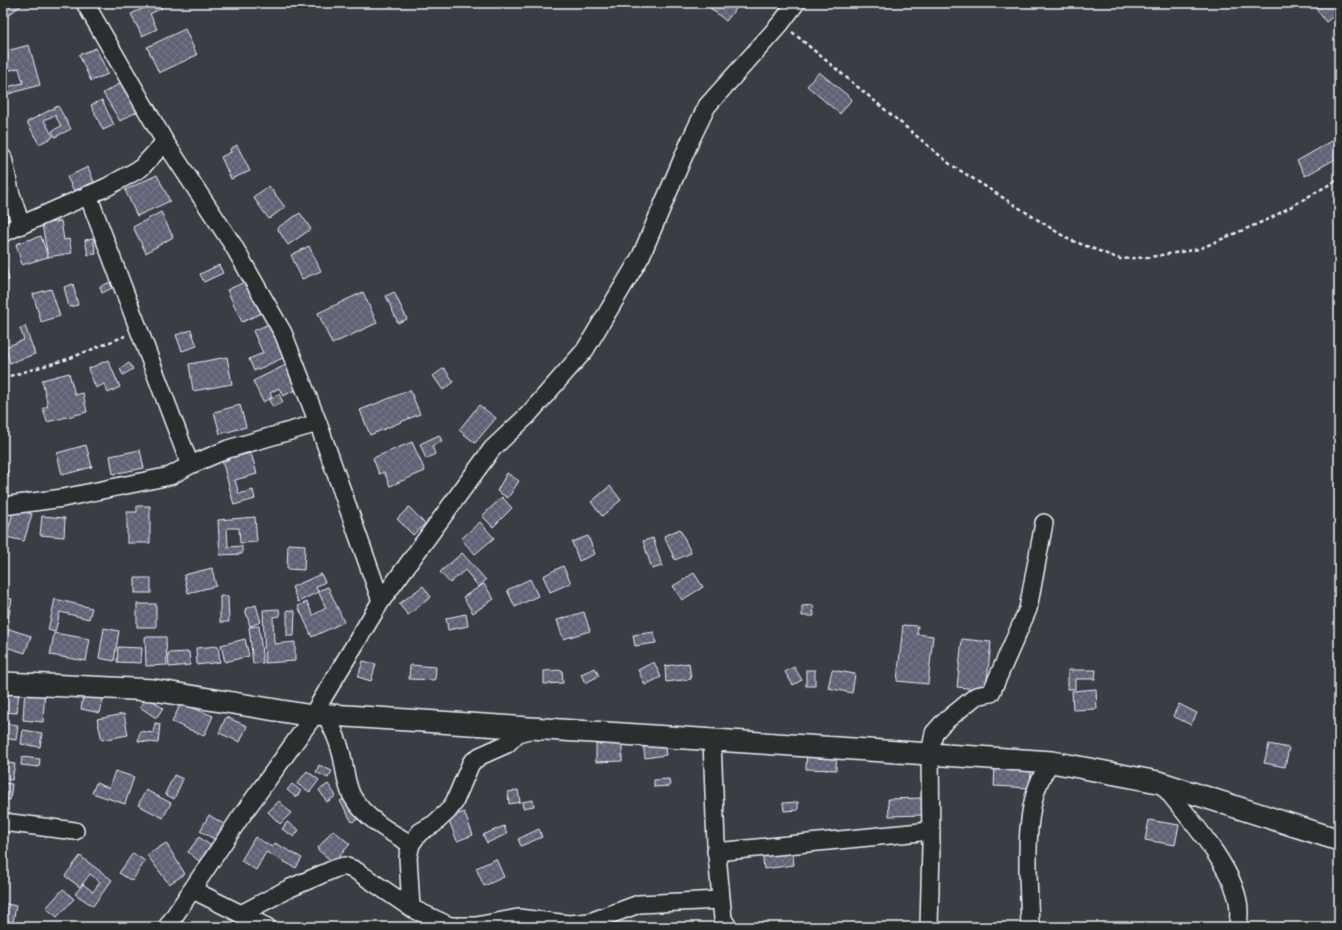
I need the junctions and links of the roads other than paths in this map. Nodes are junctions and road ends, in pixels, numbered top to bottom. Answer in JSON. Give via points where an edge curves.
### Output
{"nodes":[{"id":1,"x":85,"y":3,"type":"edge"},
{"id":2,"x":796,"y":3,"type":"edge"},
{"id":3,"x":165,"y":142,"type":"junction"},
{"id":4,"x":3,"y":158,"type":"edge"},
{"id":5,"x":88,"y":195,"type":"junction"},
{"id":6,"x":21,"y":225,"type":"junction"},
{"id":7,"x":3,"y":233,"type":"edge"},
{"id":8,"x":318,"y":423,"type":"junction"},
{"id":9,"x":190,"y":465,"type":"junction"},
{"id":10,"x":3,"y":506,"type":"edge"},
{"id":11,"x":1044,"y":523,"type":"dead end"},
{"id":12,"x":381,"y":601,"type":"junction"},
{"id":13,"x":3,"y":683,"type":"edge"},
{"id":14,"x":318,"y":715,"type":"junction"},
{"id":15,"x":532,"y":729,"type":"junction"},
{"id":16,"x":712,"y":740,"type":"junction"},
{"id":17,"x":930,"y":754,"type":"junction"},
{"id":18,"x":1052,"y":762,"type":"junction"},
{"id":19,"x":1161,"y":783,"type":"junction"},
{"id":20,"x":3,"y":822,"type":"edge"},
{"id":21,"x":75,"y":831,"type":"dead end"},
{"id":22,"x":931,"y":831,"type":"junction"},
{"id":23,"x":1339,"y":840,"type":"edge"},
{"id":24,"x":411,"y":844,"type":"junction"},
{"id":25,"x":716,"y":852,"type":"junction"},
{"id":26,"x":193,"y":890,"type":"junction"},
{"id":27,"x":720,"y":900,"type":"junction"},
{"id":28,"x":411,"y":908,"type":"junction"},
{"id":29,"x":240,"y":914,"type":"junction"},
{"id":30,"x":168,"y":927,"type":"edge"},
{"id":31,"x":267,"y":927,"type":"edge"},
{"id":32,"x":728,"y":927,"type":"edge"},
{"id":33,"x":929,"y":927,"type":"edge"},
{"id":34,"x":1030,"y":927,"type":"edge"},
{"id":35,"x":1238,"y":927,"type":"edge"}],
"edges":[{"from":1,"to":3,"type":"street"},
{"from":2,"to":12,"type":"street","via":[[707,106],[641,256],[585,350],[528,415],[492,449]]},
{"from":3,"to":5,"type":"street","via":[[141,168]]},
{"from":3,"to":8,"type":"street","via":[[233,245],[283,333]]},
{"from":4,"to":6,"type":"street"},
{"from":5,"to":6,"type":"street"},
{"from":5,"to":9,"type":"street"},
{"from":6,"to":7,"type":"street"},
{"from":8,"to":9,"type":"street","via":[[228,450]]},
{"from":8,"to":12,"type":"street"},
{"from":9,"to":10,"type":"street","via":[[170,476],[145,483]]},
{"from":11,"to":17,"type":"street","via":[[1028,609],[991,693],[976,696],[942,724],[934,733]]},
{"from":12,"to":14,"type":"street"},
{"from":13,"to":14,"type":"street","via":[[154,690]]},
{"from":14,"to":15,"type":"street"},
{"from":14,"to":24,"type":"street","via":[[341,750],[353,798],[384,828]]},
{"from":14,"to":26,"type":"street","via":[[240,818]]},
{"from":15,"to":16,"type":"street"},
{"from":15,"to":24,"type":"street","via":[[518,733],[507,744],[471,763],[454,803],[434,824],[420,832]]},
{"from":16,"to":17,"type":"street"},
{"from":16,"to":25,"type":"street"},
{"from":17,"to":18,"type":"street"},
{"from":17,"to":22,"type":"street"},
{"from":18,"to":19,"type":"street"},
{"from":18,"to":34,"type":"street","via":[[1045,769],[1038,787],[1029,828]]},
{"from":19,"to":23,"type":"street"},
{"from":19,"to":35,"type":"street","via":[[1227,871],[1240,911]]},
{"from":20,"to":21,"type":"street"},
{"from":22,"to":25,"type":"street"},
{"from":22,"to":33,"type":"street"},
{"from":24,"to":28,"type":"street","via":[[408,857]]},
{"from":25,"to":27,"type":"street"},
{"from":26,"to":29,"type":"street"},
{"from":26,"to":30,"type":"street"},
{"from":27,"to":28,"type":"street","via":[[639,904],[590,922],[569,924],[518,918],[476,926],[450,926]]},
{"from":27,"to":32,"type":"street","via":[[723,919]]},
{"from":28,"to":29,"type":"street","via":[[355,870],[344,866],[288,889]]},
{"from":29,"to":31,"type":"street"}]}
